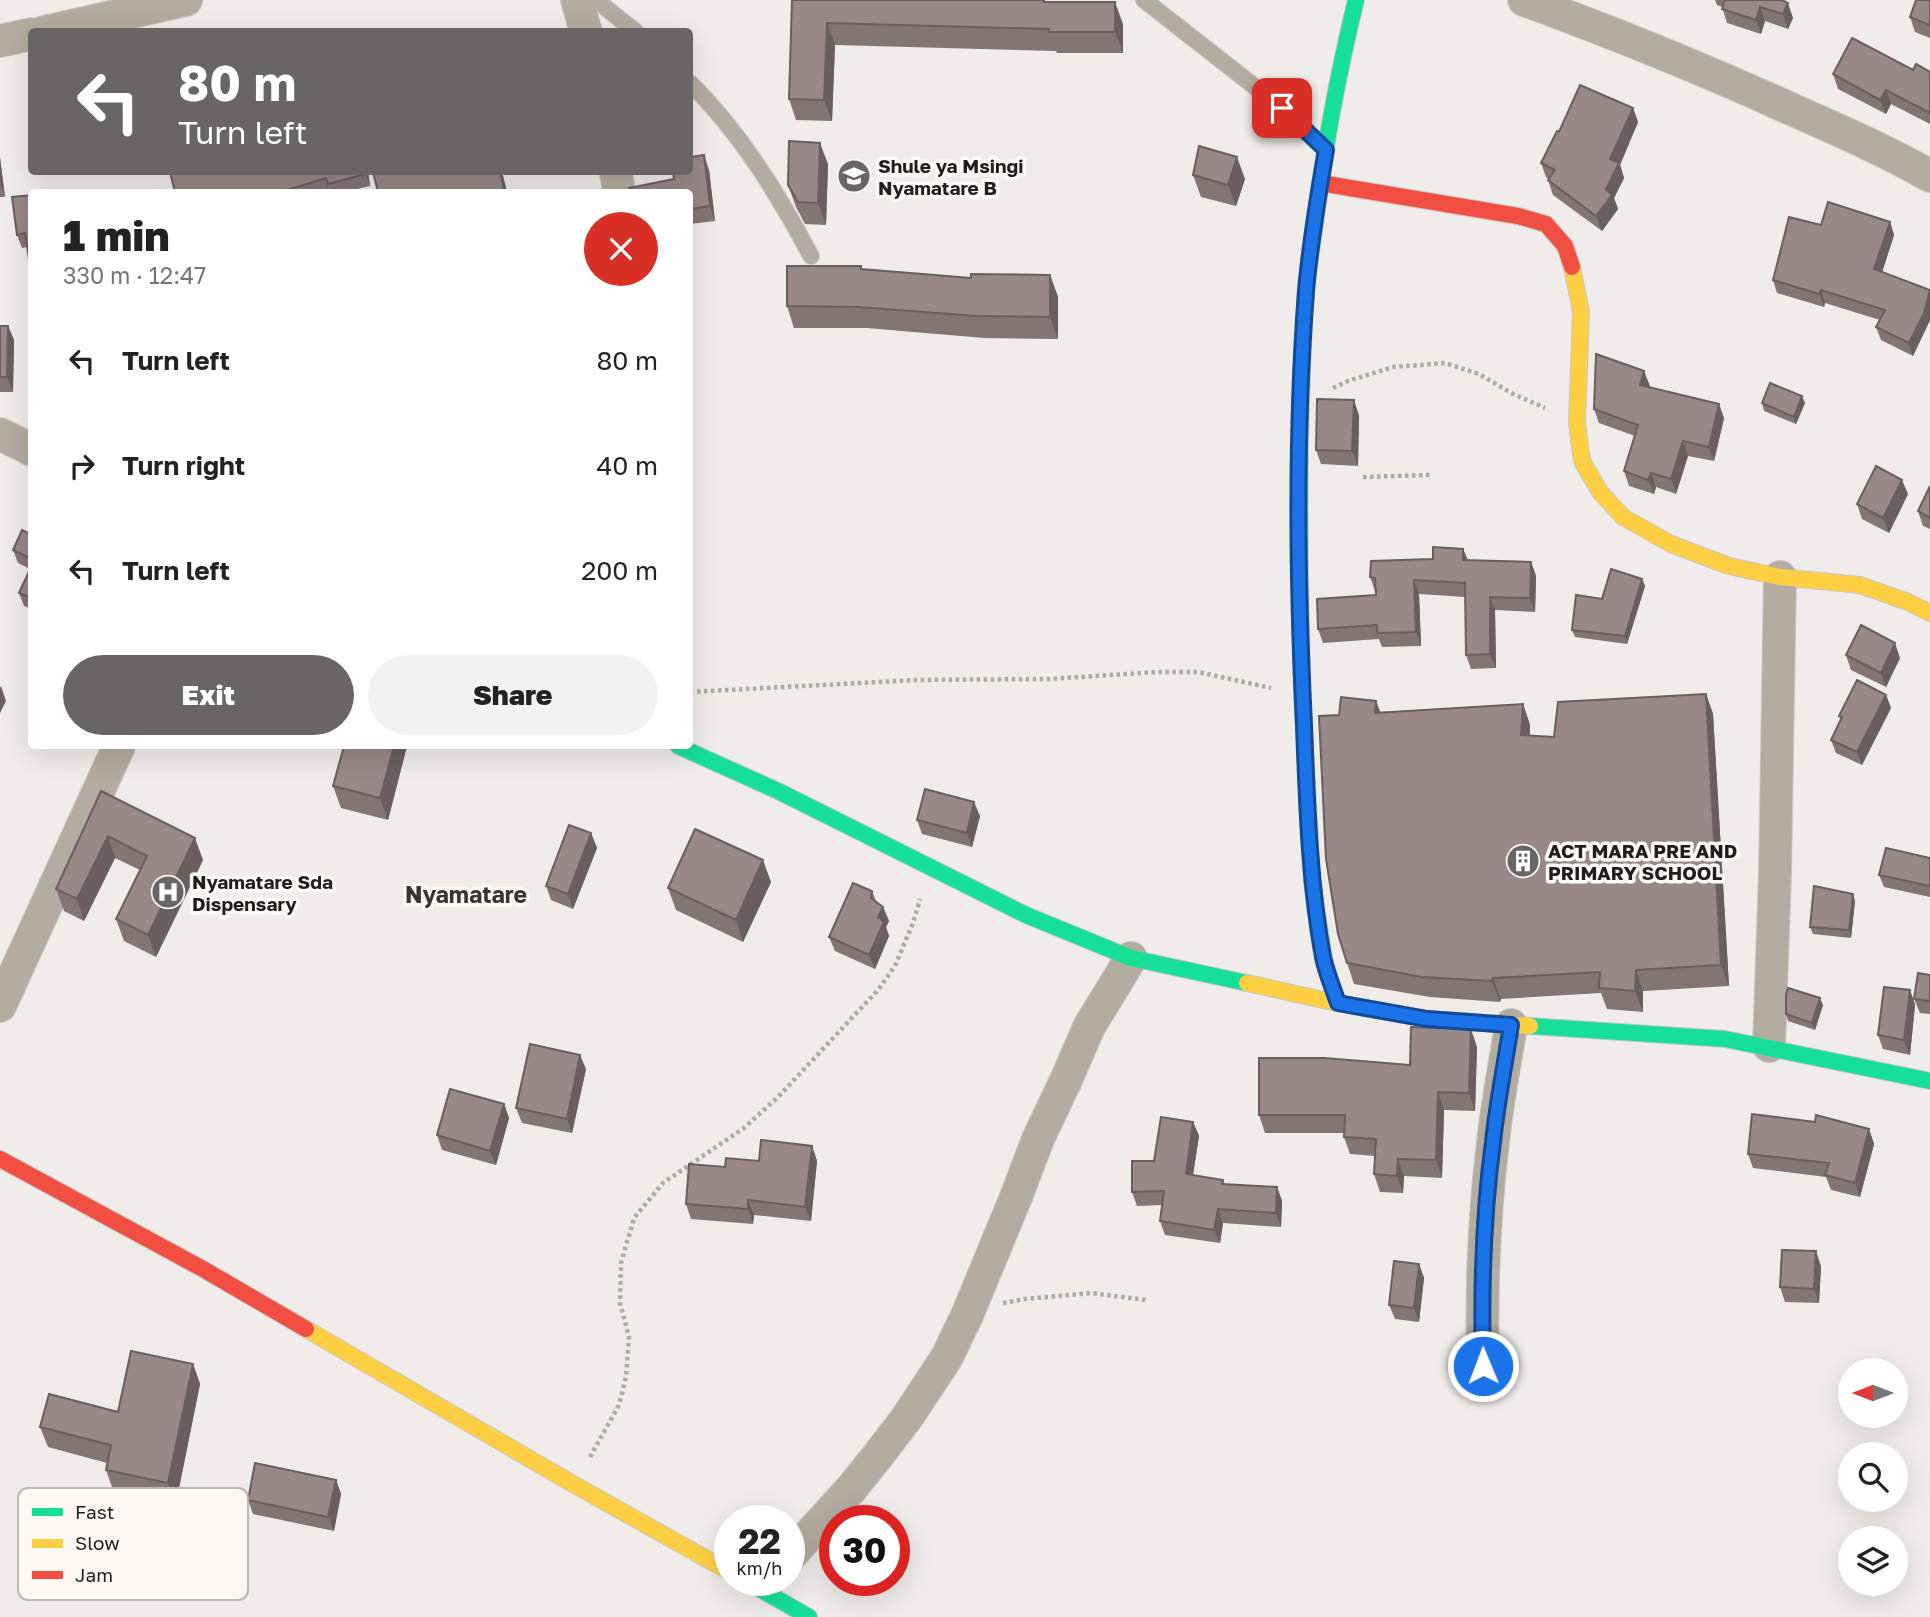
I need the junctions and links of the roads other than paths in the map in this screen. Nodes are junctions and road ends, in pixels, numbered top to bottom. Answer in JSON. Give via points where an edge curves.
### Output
{"nodes":[{"id":1,"x":186,"y":0,"type":"edge"},
{"id":2,"x":578,"y":0,"type":"edge"},
{"id":3,"x":596,"y":0,"type":"edge"},
{"id":4,"x":1144,"y":0,"type":"edge"},
{"id":5,"x":1356,"y":0,"type":"edge"},
{"id":6,"x":1539,"y":2,"type":"edge"},
{"id":7,"x":62,"y":28,"type":"edge"},
{"id":8,"x":585,"y":28,"type":"edge"},
{"id":9,"x":631,"y":28,"type":"edge"},
{"id":10,"x":28,"y":35,"type":"edge"},
{"id":11,"x":0,"y":41,"type":"edge"},
{"id":12,"x":693,"y":86,"type":"edge"},
{"id":13,"x":1326,"y":150,"type":"junction"},
{"id":14,"x":1930,"y":176,"type":"edge"},
{"id":15,"x":1320,"y":183,"type":"junction"},
{"id":16,"x":811,"y":256,"type":"dead end"},
{"id":17,"x":0,"y":434,"type":"edge"},
{"id":18,"x":28,"y":448,"type":"edge"},
{"id":19,"x":1780,"y":577,"type":"junction"},
{"id":20,"x":1930,"y":612,"type":"edge"},
{"id":21,"x":119,"y":749,"type":"edge"},
{"id":22,"x":685,"y":749,"type":"edge"},
{"id":23,"x":1131,"y":958,"type":"junction"},
{"id":24,"x":1338,"y":1003,"type":"junction"},
{"id":25,"x":0,"y":1006,"type":"edge"},
{"id":26,"x":1511,"y":1025,"type":"junction"},
{"id":27,"x":1769,"y":1046,"type":"junction"},
{"id":28,"x":1930,"y":1081,"type":"edge"},
{"id":29,"x":0,"y":1159,"type":"edge"},
{"id":30,"x":1483,"y":1366,"type":"dead end"},
{"id":31,"x":805,"y":1539,"type":"edge"},
{"id":32,"x":714,"y":1563,"type":"edge"},
{"id":33,"x":778,"y":1596,"type":"edge"},
{"id":34,"x":809,"y":1617,"type":"edge"}],
"edges":[{"from":1,"to":7,"type":"street"},
{"from":2,"to":8,"type":"street"},
{"from":3,"to":9,"type":"lane"},
{"from":4,"to":13,"type":"lane","via":[[1282,108]]},
{"from":5,"to":13,"type":"street"},
{"from":6,"to":14,"type":"street","via":[[1749,90],[1895,155]]},
{"from":10,"to":11,"type":"street"},
{"from":12,"to":16,"type":"lane","via":[[741,142]]},
{"from":13,"to":15,"type":"street"},
{"from":15,"to":19,"type":"street","via":[[1546,224],[1565,246],[1573,272],[1581,312],[1577,423],[1582,461],[1600,492],[1623,517],[1671,544],[1729,566]]},
{"from":15,"to":24,"type":"street","via":[[1306,290],[1300,420],[1302,696],[1312,881],[1324,959]]},
{"from":17,"to":18,"type":"street"},
{"from":19,"to":20,"type":"street","via":[[1860,586]]},
{"from":19,"to":27,"type":"street"},
{"from":21,"to":25,"type":"street"},
{"from":22,"to":23,"type":"street","via":[[1026,915]]},
{"from":23,"to":24,"type":"street"},
{"from":23,"to":31,"type":"street","via":[[1089,1027],[947,1357],[906,1419]]},
{"from":24,"to":26,"type":"street","via":[[1427,1019]]},
{"from":26,"to":27,"type":"street"},
{"from":26,"to":30,"type":"street","via":[[1485,1222]]},
{"from":27,"to":28,"type":"street"},
{"from":29,"to":32,"type":"street","via":[[203,1269]]},
{"from":33,"to":34,"type":"street"}]}
